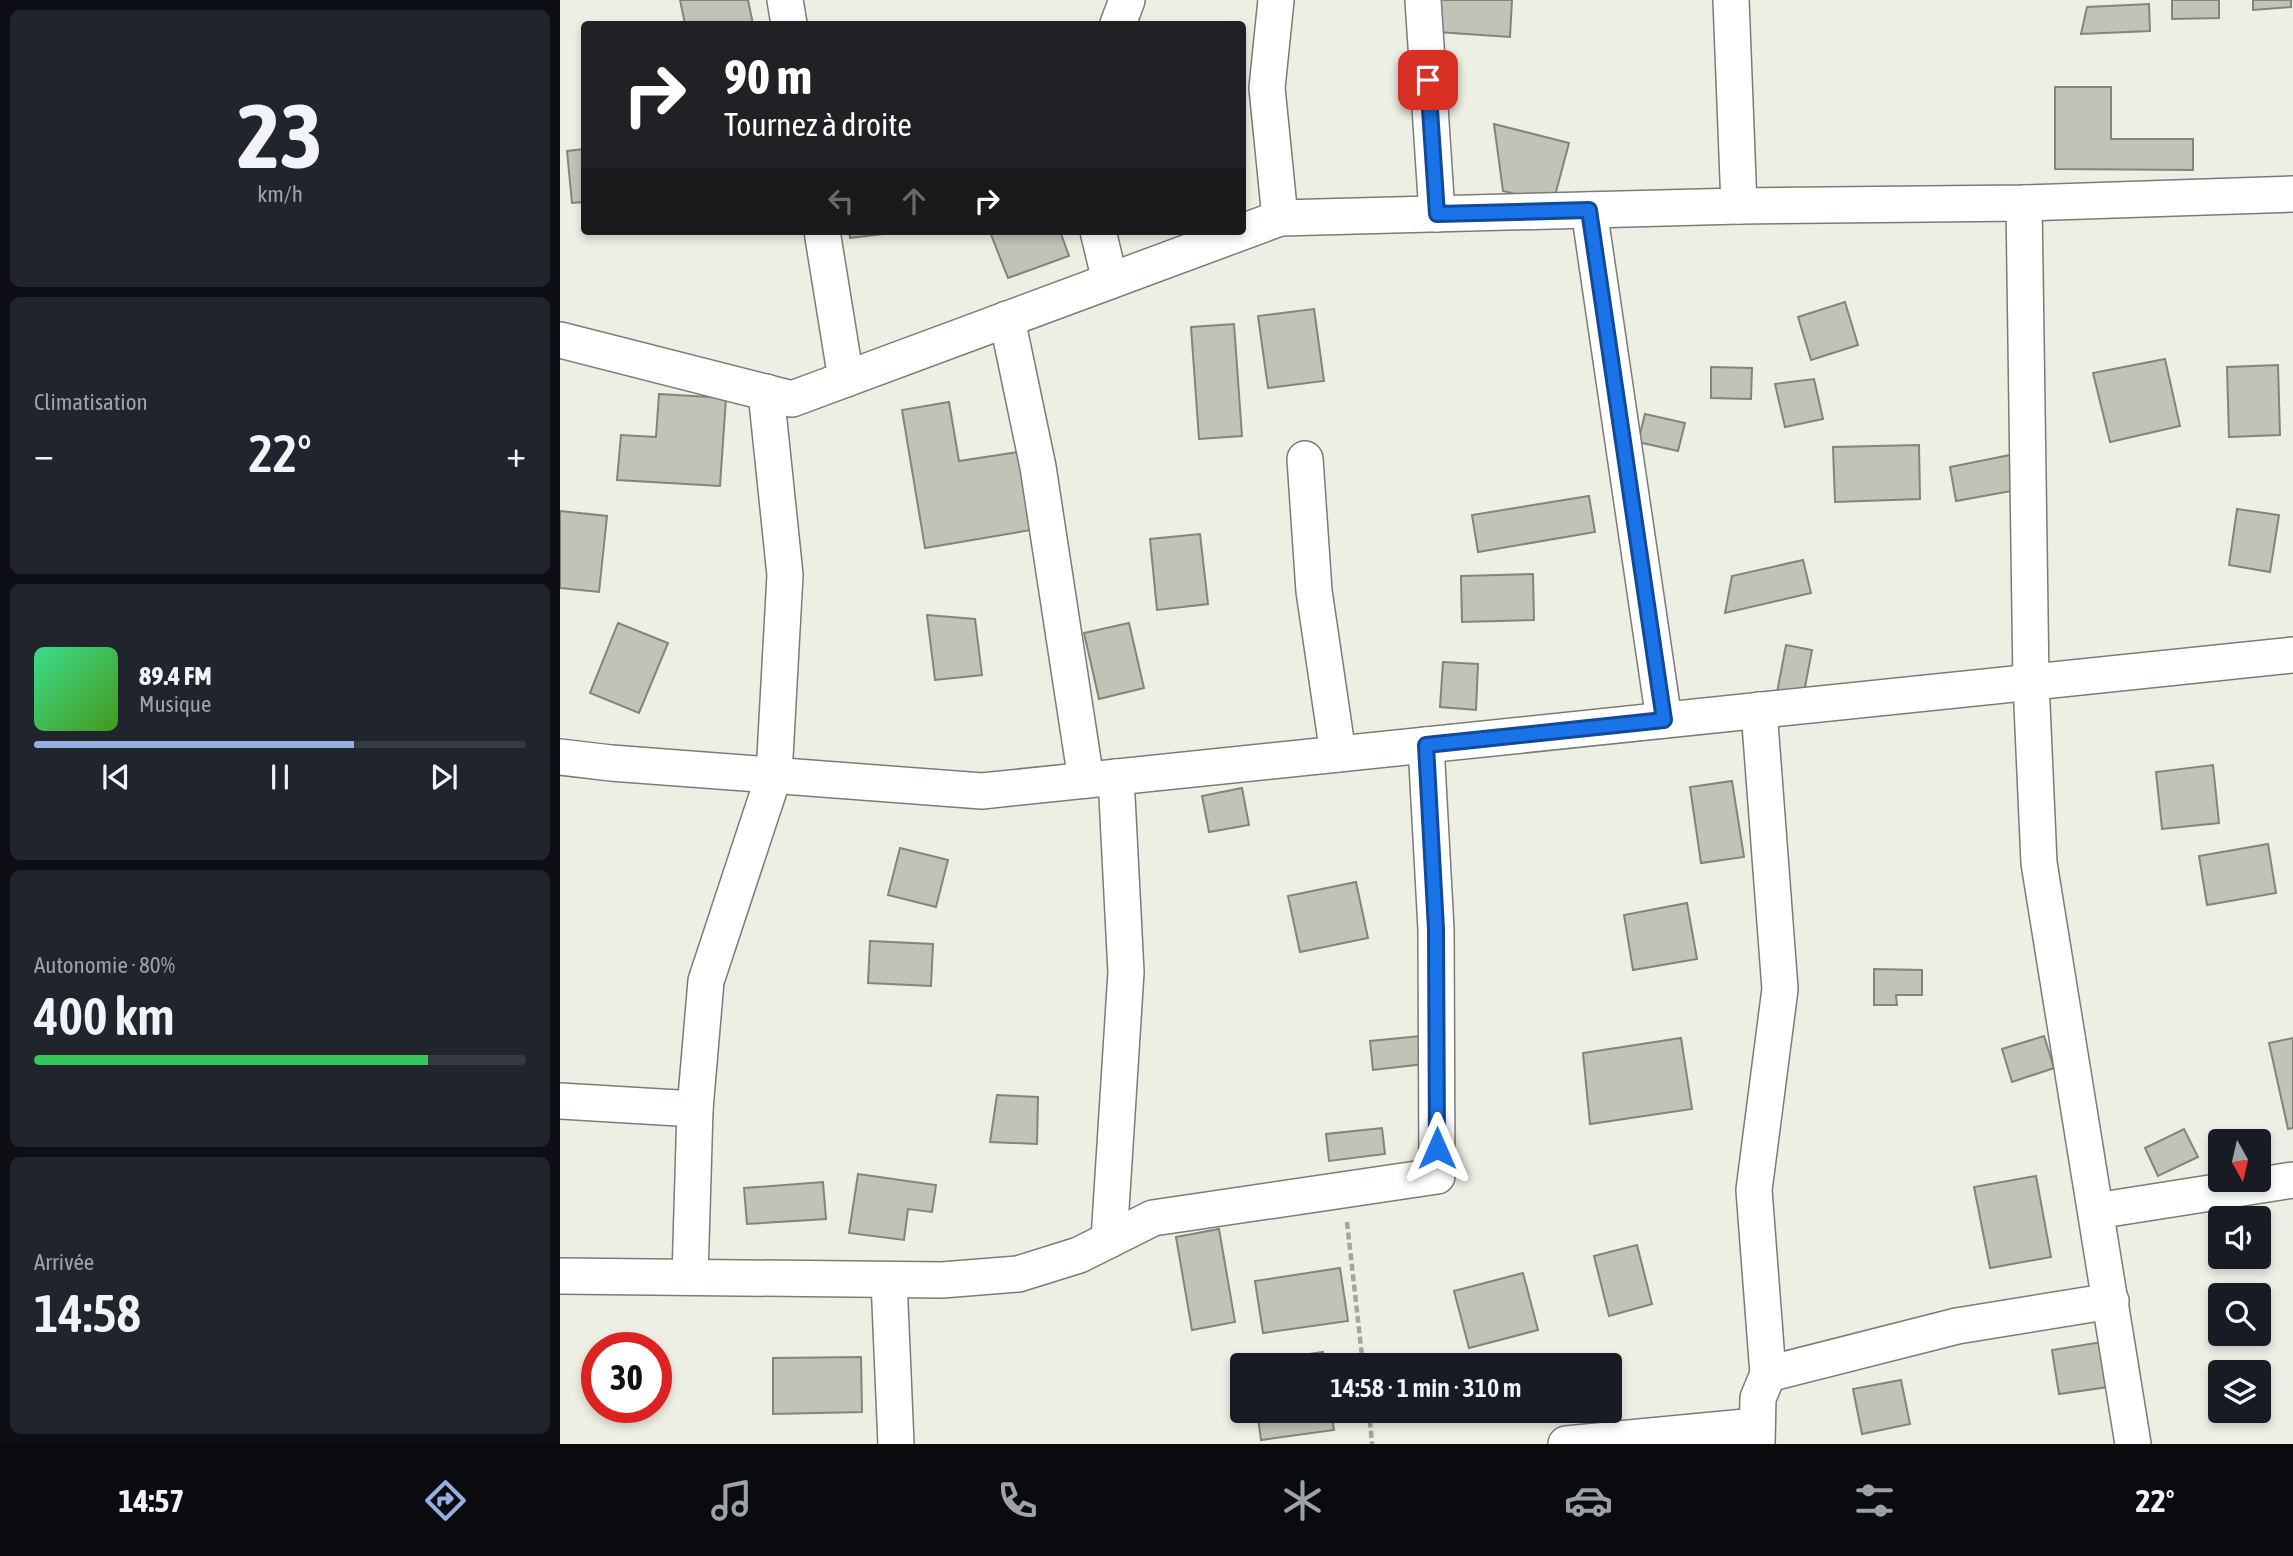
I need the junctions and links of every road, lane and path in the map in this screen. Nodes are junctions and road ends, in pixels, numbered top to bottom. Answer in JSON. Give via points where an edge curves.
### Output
{"nodes":[{"id":1,"x":785,"y":0,"type":"edge"},
{"id":2,"x":1127,"y":0,"type":"edge"},
{"id":3,"x":1276,"y":0,"type":"edge"},
{"id":4,"x":1423,"y":0,"type":"edge"},
{"id":5,"x":1731,"y":0,"type":"edge"},
{"id":6,"x":788,"y":21,"type":"edge"},
{"id":7,"x":1119,"y":21,"type":"edge"},
{"id":8,"x":2293,"y":194,"type":"edge"},
{"id":9,"x":2024,"y":203,"type":"junction"},
{"id":10,"x":1739,"y":206,"type":"junction"},
{"id":11,"x":1589,"y":210,"type":"junction"},
{"id":12,"x":1437,"y":214,"type":"junction"},
{"id":13,"x":1280,"y":218,"type":"junction"},
{"id":14,"x":1246,"y":231,"type":"edge"},
{"id":15,"x":823,"y":235,"type":"edge"},
{"id":16,"x":1099,"y":235,"type":"edge"},
{"id":17,"x":1234,"y":235,"type":"edge"},
{"id":18,"x":1110,"y":281,"type":"junction"},
{"id":19,"x":1007,"y":319,"type":"junction"},
{"id":20,"x":560,"y":340,"type":"edge"},
{"id":21,"x":846,"y":379,"type":"junction"},
{"id":22,"x":766,"y":392,"type":"junction"},
{"id":23,"x":1305,"y":459,"type":"dead end"},
{"id":24,"x":2293,"y":655,"type":"edge"},
{"id":25,"x":2031,"y":682,"type":"junction"},
{"id":26,"x":1759,"y":710,"type":"junction"},
{"id":27,"x":1664,"y":720,"type":"junction"},
{"id":28,"x":1426,"y":745,"type":"junction"},
{"id":29,"x":1338,"y":754,"type":"junction"},
{"id":30,"x":560,"y":757,"type":"edge"},
{"id":31,"x":774,"y":775,"type":"junction"},
{"id":32,"x":1101,"y":778,"type":"junction"},
{"id":33,"x":560,"y":1101,"type":"edge"},
{"id":34,"x":695,"y":1109,"type":"junction"},
{"id":35,"x":2293,"y":1180,"type":"edge"},
{"id":36,"x":1344,"y":1190,"type":"junction"},
{"id":37,"x":2096,"y":1211,"type":"junction"},
{"id":38,"x":1109,"y":1240,"type":"junction"},
{"id":39,"x":560,"y":1276,"type":"edge"},
{"id":40,"x":690,"y":1277,"type":"junction"},
{"id":41,"x":890,"y":1280,"type":"junction"},
{"id":42,"x":2111,"y":1301,"type":"junction"},
{"id":43,"x":1362,"y":1353,"type":"edge"},
{"id":44,"x":1768,"y":1374,"type":"junction"},
{"id":45,"x":1370,"y":1423,"type":"edge"},
{"id":46,"x":1757,"y":1435,"type":"edge"},
{"id":47,"x":896,"y":1444,"type":"edge"},
{"id":48,"x":1372,"y":1444,"type":"edge"},
{"id":49,"x":1566,"y":1444,"type":"edge"},
{"id":50,"x":2133,"y":1444,"type":"edge"}],
"edges":[{"from":1,"to":6,"type":"street"},
{"from":2,"to":7,"type":"street"},
{"from":3,"to":13,"type":"street","via":[[1267,88]]},
{"from":4,"to":12,"type":"street"},
{"from":5,"to":10,"type":"street"},
{"from":8,"to":9,"type":"street"},
{"from":9,"to":10,"type":"street"},
{"from":9,"to":25,"type":"street"},
{"from":10,"to":11,"type":"street"},
{"from":11,"to":12,"type":"street"},
{"from":11,"to":27,"type":"street"},
{"from":12,"to":13,"type":"street"},
{"from":13,"to":14,"type":"street"},
{"from":15,"to":21,"type":"street"},
{"from":16,"to":18,"type":"street"},
{"from":17,"to":18,"type":"street"},
{"from":18,"to":19,"type":"street"},
{"from":19,"to":21,"type":"street"},
{"from":19,"to":32,"type":"street"},
{"from":20,"to":22,"type":"street"},
{"from":21,"to":22,"type":"street","via":[[792,399]]},
{"from":22,"to":31,"type":"street","via":[[785,575]]},
{"from":23,"to":29,"type":"street","via":[[1314,591]]},
{"from":24,"to":25,"type":"street"},
{"from":25,"to":26,"type":"street"},
{"from":25,"to":37,"type":"street","via":[[2039,863]]},
{"from":26,"to":27,"type":"street"},
{"from":26,"to":44,"type":"street","via":[[1780,989],[1754,1190]]},
{"from":27,"to":28,"type":"street"},
{"from":28,"to":29,"type":"street"},
{"from":28,"to":36,"type":"street","via":[[1436,929],[1437,1176]]},
{"from":29,"to":32,"type":"street"},
{"from":30,"to":31,"type":"street"},
{"from":31,"to":32,"type":"street","via":[[982,791]]},
{"from":31,"to":34,"type":"street","via":[[706,981]]},
{"from":32,"to":38,"type":"street","via":[[1126,972]]},
{"from":33,"to":34,"type":"street"},
{"from":34,"to":40,"type":"street"},
{"from":35,"to":37,"type":"street"},
{"from":36,"to":38,"type":"street","via":[[1153,1218]]},
{"from":36,"to":43,"type":"path"},
{"from":37,"to":42,"type":"street"},
{"from":38,"to":41,"type":"street","via":[[1079,1255],[1018,1274]]},
{"from":39,"to":40,"type":"street"},
{"from":40,"to":41,"type":"street"},
{"from":41,"to":47,"type":"street"},
{"from":42,"to":44,"type":"street","via":[[1957,1326]]},
{"from":42,"to":50,"type":"street"},
{"from":44,"to":46,"type":"street","via":[[1758,1398]]},
{"from":45,"to":48,"type":"path"},
{"from":46,"to":49,"type":"street"}]}
